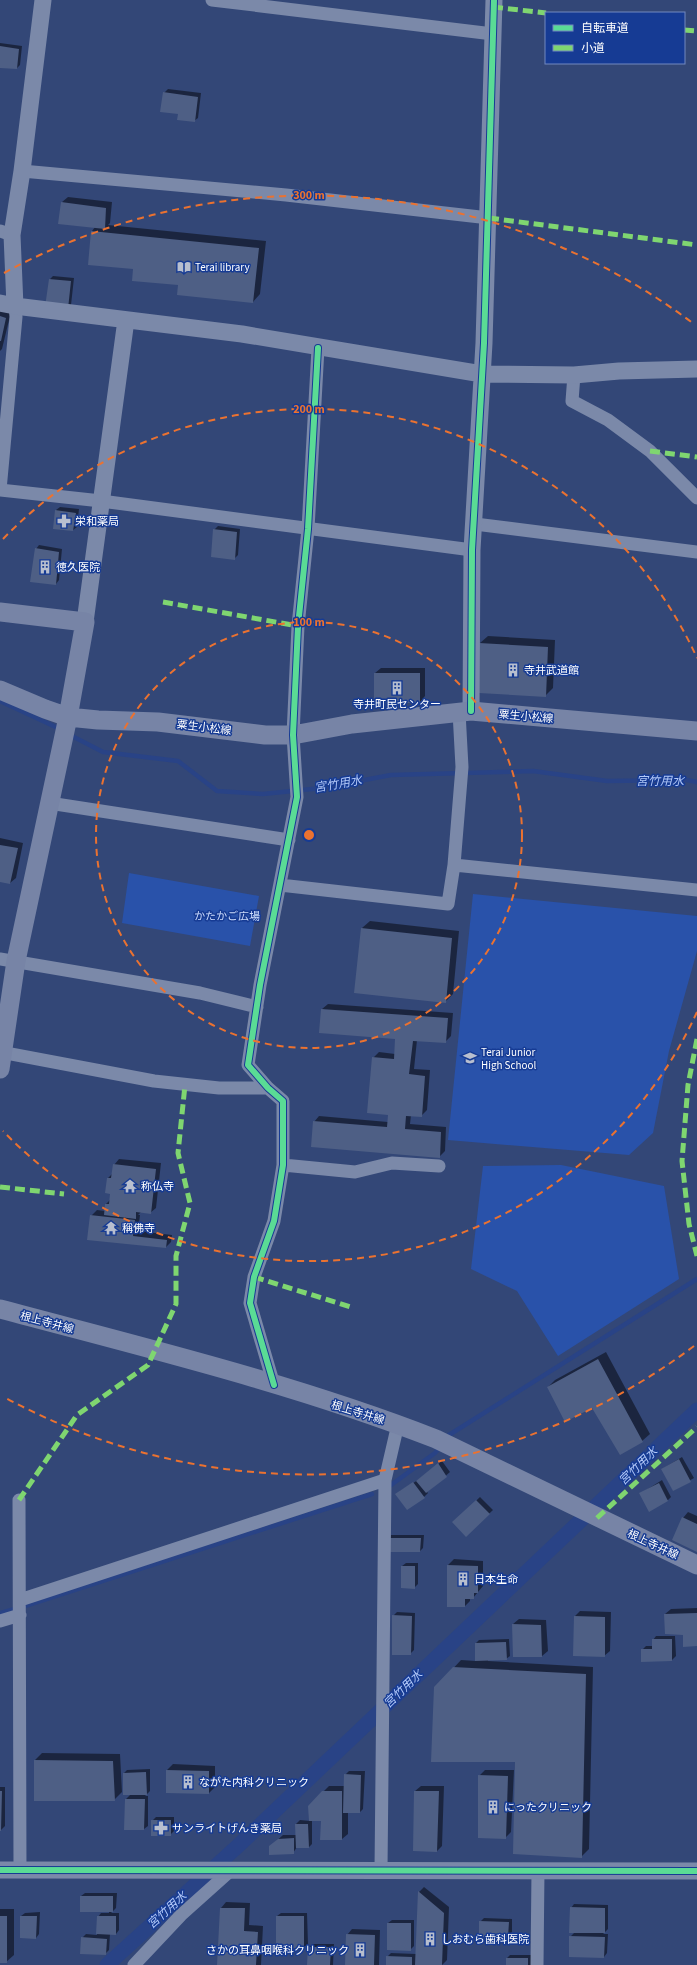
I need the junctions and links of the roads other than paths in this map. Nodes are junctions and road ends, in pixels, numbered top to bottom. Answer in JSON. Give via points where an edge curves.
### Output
{"nodes":[{"id":1,"x":43,"y":0,"type":"edge"},
{"id":2,"x":212,"y":0,"type":"edge"},
{"id":3,"x":494,"y":0,"type":"edge"},
{"id":4,"x":493,"y":34,"type":"junction"},
{"id":5,"x":22,"y":171,"type":"junction"},
{"id":6,"x":488,"y":218,"type":"junction"},
{"id":7,"x":6,"y":233,"type":"edge"},
{"id":8,"x":8,"y":305,"type":"edge"},
{"id":9,"x":126,"y":320,"type":"junction"},
{"id":10,"x":318,"y":348,"type":"junction"},
{"id":11,"x":697,"y":369,"type":"edge"},
{"id":12,"x":482,"y":374,"type":"junction"},
{"id":13,"x":574,"y":375,"type":"junction"},
{"id":14,"x":0,"y":490,"type":"edge"},
{"id":15,"x":697,"y":498,"type":"edge"},
{"id":16,"x":101,"y":501,"type":"junction"},
{"id":17,"x":475,"y":524,"type":"junction"},
{"id":18,"x":308,"y":529,"type":"junction"},
{"id":19,"x":472,"y":550,"type":"junction"},
{"id":20,"x":697,"y":552,"type":"edge"},
{"id":21,"x":0,"y":612,"type":"edge"},
{"id":22,"x":85,"y":622,"type":"junction"},
{"id":23,"x":0,"y":690,"type":"edge"},
{"id":24,"x":465,"y":712,"type":"junction"},
{"id":25,"x":65,"y":727,"type":"junction"},
{"id":26,"x":697,"y":731,"type":"edge"},
{"id":27,"x":294,"y":735,"type":"junction"},
{"id":28,"x":49,"y":802,"type":"junction"},
{"id":29,"x":289,"y":840,"type":"junction"},
{"id":30,"x":454,"y":866,"type":"junction"},
{"id":31,"x":280,"y":885,"type":"junction"},
{"id":32,"x":697,"y":890,"type":"edge"},
{"id":33,"x":8,"y":960,"type":"edge"},
{"id":34,"x":257,"y":1007,"type":"junction"},
{"id":35,"x":1,"y":1058,"type":"edge"},
{"id":36,"x":268,"y":1088,"type":"junction"},
{"id":37,"x":283,"y":1165,"type":"junction"},
{"id":38,"x":439,"y":1166,"type":"dead end"},
{"id":39,"x":0,"y":1309,"type":"edge"},
{"id":40,"x":274,"y":1385,"type":"junction"},
{"id":41,"x":398,"y":1424,"type":"junction"},
{"id":42,"x":385,"y":1480,"type":"junction"},
{"id":43,"x":19,"y":1500,"type":"dead end"},
{"id":44,"x":697,"y":1565,"type":"edge"},
{"id":45,"x":20,"y":1600,"type":"junction"},
{"id":46,"x":20,"y":1615,"type":"junction"},
{"id":47,"x":0,"y":1621,"type":"edge"},
{"id":48,"x":0,"y":1870,"type":"edge"},
{"id":49,"x":20,"y":1870,"type":"junction"},
{"id":50,"x":381,"y":1870,"type":"junction"},
{"id":51,"x":222,"y":1871,"type":"junction"},
{"id":52,"x":538,"y":1871,"type":"junction"},
{"id":53,"x":697,"y":1871,"type":"edge"},
{"id":54,"x":134,"y":1965,"type":"edge"},
{"id":55,"x":537,"y":1965,"type":"edge"}],
"edges":[{"from":1,"to":5,"type":"street"},
{"from":2,"to":4,"type":"street"},
{"from":3,"to":4,"type":"street"},
{"from":4,"to":6,"type":"street"},
{"from":5,"to":6,"type":"street","via":[[286,195]]},
{"from":5,"to":7,"type":"street"},
{"from":6,"to":12,"type":"street"},
{"from":7,"to":8,"type":"street"},
{"from":8,"to":9,"type":"street"},
{"from":8,"to":14,"type":"street","via":[[16,317]]},
{"from":9,"to":10,"type":"street","via":[[242,334]]},
{"from":9,"to":16,"type":"street"},
{"from":10,"to":12,"type":"street"},
{"from":10,"to":18,"type":"street"},
{"from":11,"to":13,"type":"street"},
{"from":12,"to":13,"type":"street"},
{"from":12,"to":17,"type":"street"},
{"from":13,"to":15,"type":"street","via":[[572,402],[608,420],[650,451]]},
{"from":14,"to":16,"type":"street"},
{"from":16,"to":18,"type":"street"},
{"from":16,"to":22,"type":"street"},
{"from":17,"to":19,"type":"street"},
{"from":17,"to":20,"type":"street"},
{"from":18,"to":19,"type":"street"},
{"from":18,"to":27,"type":"street","via":[[298,626]]},
{"from":19,"to":24,"type":"street"},
{"from":21,"to":22,"type":"main road"},
{"from":22,"to":25,"type":"main road"},
{"from":23,"to":25,"type":"main road","name":"粟生小松線","via":[[45,709]]},
{"from":24,"to":26,"type":"main road","name":"粟生小松線"},
{"from":24,"to":27,"type":"main road","name":"粟生小松線","via":[[352,724]]},
{"from":24,"to":30,"type":"street"},
{"from":25,"to":27,"type":"main road","name":"粟生小松線","via":[[98,720],[158,722],[265,735]]},
{"from":25,"to":28,"type":"main road"},
{"from":27,"to":29,"type":"street","via":[[297,790]]},
{"from":28,"to":29,"type":"street"},
{"from":28,"to":33,"type":"main road"},
{"from":29,"to":31,"type":"street"},
{"from":30,"to":31,"type":"street","via":[[448,904]]},
{"from":30,"to":32,"type":"street"},
{"from":31,"to":34,"type":"street"},
{"from":33,"to":34,"type":"street","via":[[200,993]]},
{"from":33,"to":35,"type":"main road"},
{"from":34,"to":36,"type":"street","via":[[248,1065]]},
{"from":35,"to":36,"type":"street","via":[[154,1081],[219,1088]]},
{"from":36,"to":37,"type":"street","via":[[283,1101]]},
{"from":37,"to":38,"type":"street","via":[[355,1172],[392,1163]]},
{"from":37,"to":40,"type":"street","via":[[274,1221],[254,1277],[250,1303]]},
{"from":39,"to":40,"type":"main road","name":"根上寺井線"},
{"from":40,"to":41,"type":"main road","name":"根上寺井線"},
{"from":41,"to":42,"type":"street"},
{"from":41,"to":44,"type":"main road","name":"根上寺井線","via":[[443,1442]]},
{"from":42,"to":45,"type":"street"},
{"from":42,"to":50,"type":"street"},
{"from":43,"to":45,"type":"street"},
{"from":45,"to":46,"type":"street"},
{"from":46,"to":47,"type":"street"},
{"from":46,"to":49,"type":"street"},
{"from":48,"to":49,"type":"street"},
{"from":49,"to":51,"type":"street"},
{"from":50,"to":51,"type":"street"},
{"from":50,"to":52,"type":"street"},
{"from":51,"to":54,"type":"street"},
{"from":52,"to":53,"type":"street"},
{"from":52,"to":55,"type":"street"}]}
